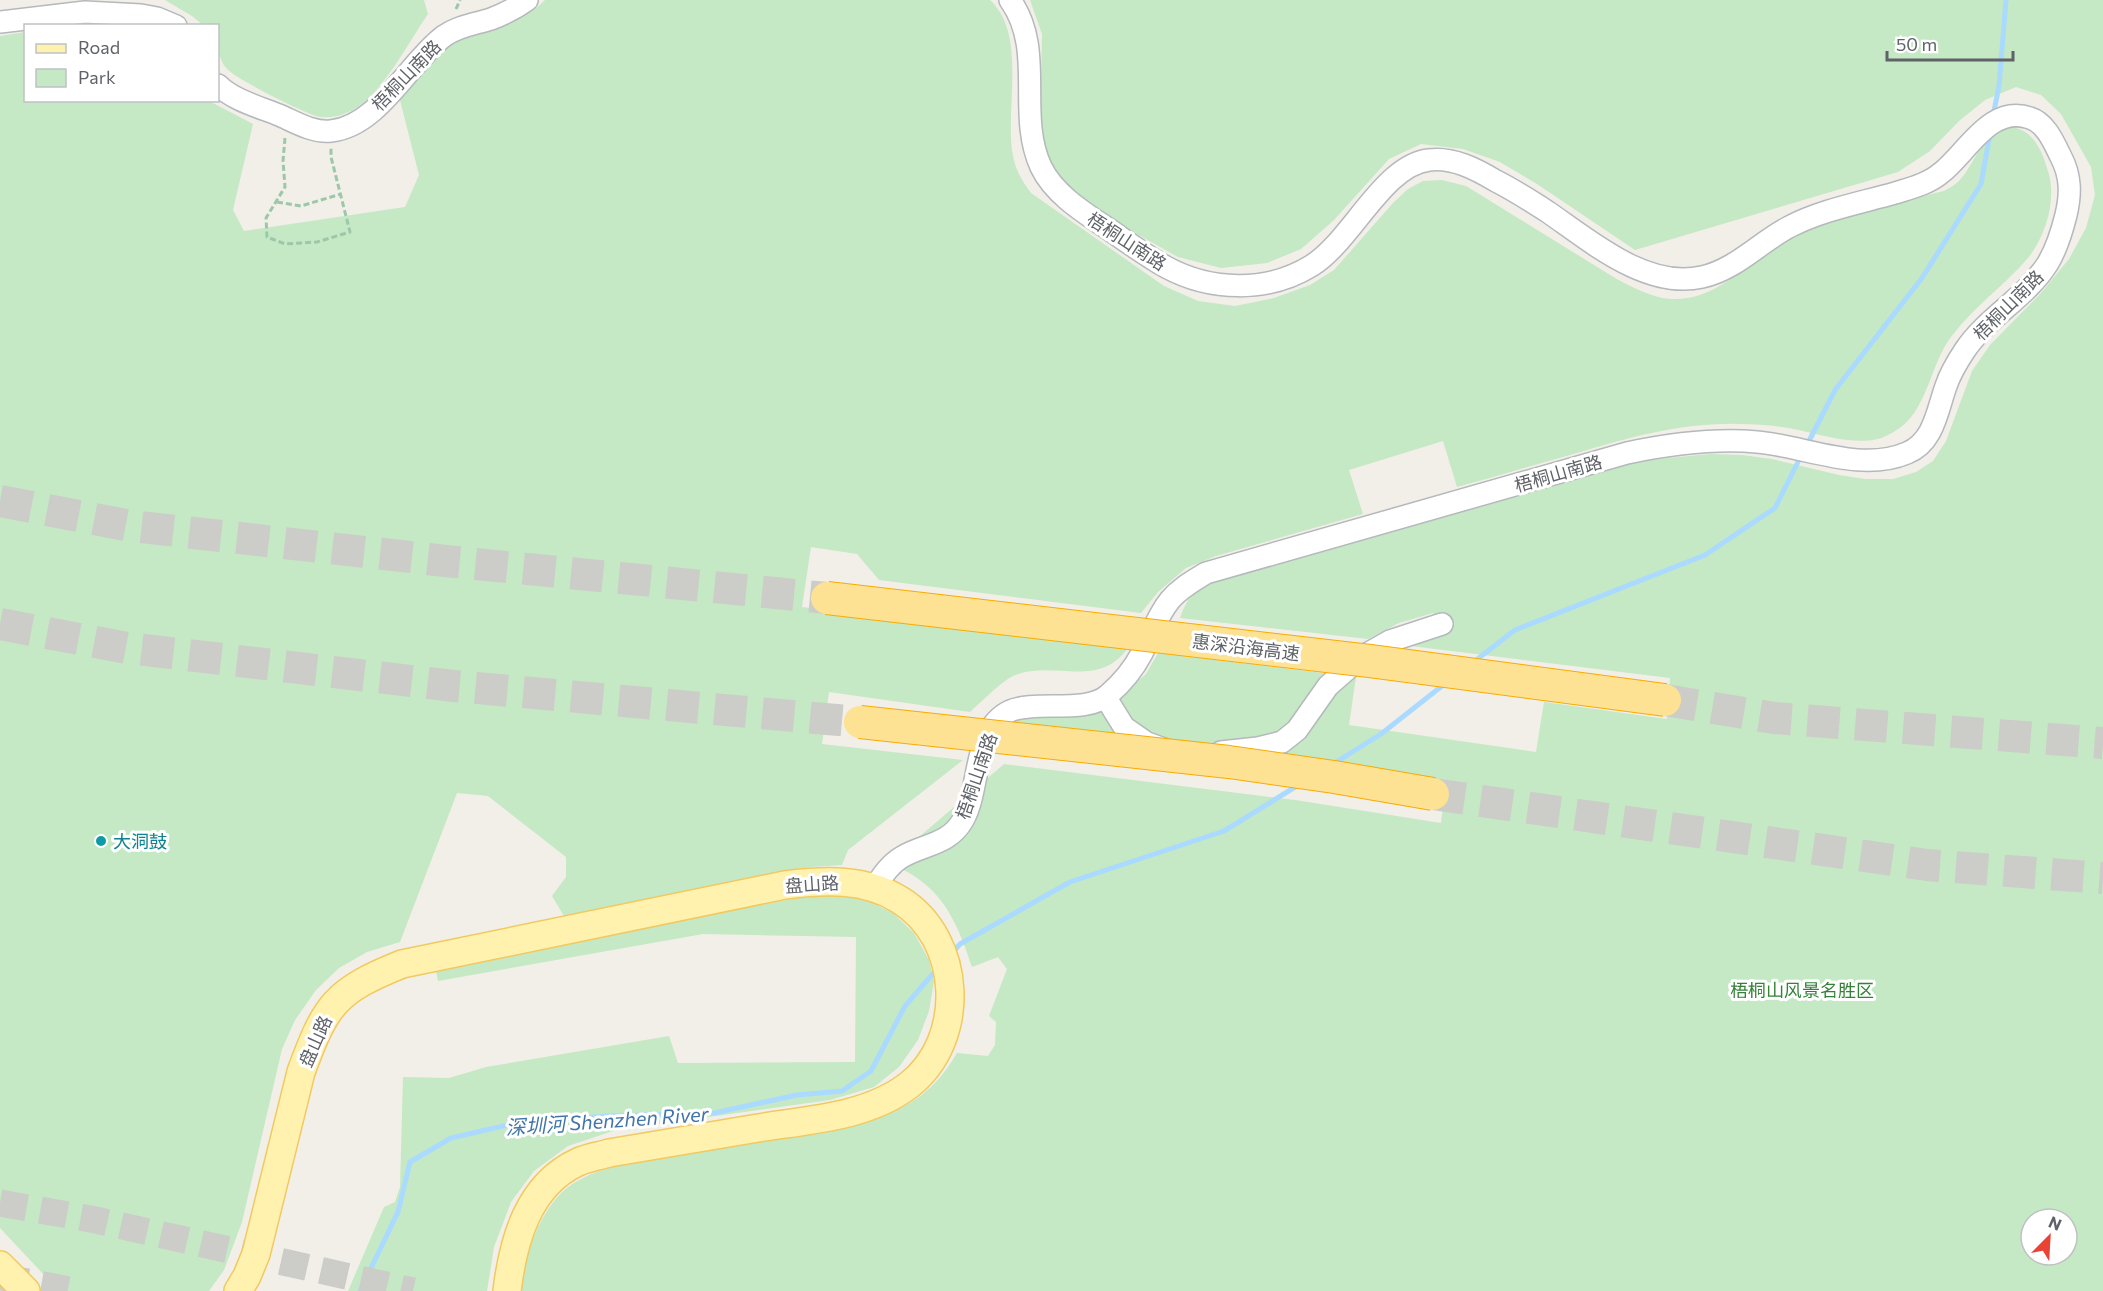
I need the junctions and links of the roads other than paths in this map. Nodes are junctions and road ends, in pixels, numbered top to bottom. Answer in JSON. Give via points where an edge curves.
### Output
{"nodes":[{"id":1,"x":527,"y":0,"type":"edge"},
{"id":2,"x":1010,"y":0,"type":"edge"},
{"id":3,"x":0,"y":22,"type":"edge"},
{"id":4,"x":171,"y":24,"type":"edge"},
{"id":5,"x":219,"y":87,"type":"edge"},
{"id":6,"x":827,"y":598,"type":"tunnel mouth"},
{"id":7,"x":1442,"y":624,"type":"dead end"},
{"id":8,"x":1106,"y":698,"type":"junction"},
{"id":9,"x":1665,"y":700,"type":"tunnel mouth"},
{"id":10,"x":860,"y":722,"type":"tunnel mouth"},
{"id":11,"x":1433,"y":794,"type":"tunnel mouth"},
{"id":12,"x":874,"y":887,"type":"junction"},
{"id":13,"x":0,"y":1265,"type":"edge"},
{"id":14,"x":26,"y":1291,"type":"edge"},
{"id":15,"x":238,"y":1291,"type":"edge"},
{"id":16,"x":507,"y":1291,"type":"edge"}],
"edges":[{"from":1,"to":5,"type":"street","name":"梧桐山南路","via":[[515,9],[446,34],[371,112],[331,131],[310,129]]},
{"from":2,"to":8,"type":"street","name":"梧桐山南路","via":[[1025,28],[1030,50],[1031,121],[1042,169],[1082,211],[1128,242],[1165,266],[1216,285],[1266,283],[1309,268],[1325,256],[1393,179],[1422,161],[1438,159],[1480,172],[1624,262],[1666,278],[1687,279],[1706,277],[1725,268],[1788,227],[1811,217],[1919,186],[1939,176],[1983,129],[2013,116],[2040,123],[2068,175],[2068,207],[2046,267],[1965,350],[1947,384],[1934,424],[1914,451],[1878,460],[1757,442],[1660,446],[1206,573],[1170,600],[1141,654]]},
{"from":3,"to":4,"type":"street","via":[[85,12],[141,15]]},
{"from":6,"to":9,"type":"highway","name":"惠深沿海高速","bridge":true,"via":[[1358,659]]},
{"from":7,"to":8,"type":"street","via":[[1390,641],[1360,658],[1328,686],[1297,730],[1282,742],[1258,748],[1199,754],[1173,752],[1148,743],[1124,727]]},
{"from":8,"to":12,"type":"street","name":"梧桐山南路","via":[[1092,703],[1011,710],[996,720],[987,734],[967,813],[958,829],[942,842],[902,857]]},
{"from":10,"to":11,"type":"highway","bridge":true,"via":[[1229,762]]},
{"from":12,"to":15,"type":"main road","name":"盘山路","via":[[818,881],[785,885],[402,964],[352,987],[334,1002],[310,1048],[256,1254]]},
{"from":12,"to":16,"type":"main road","name":"盘山路","via":[[901,900],[922,918],[938,942],[948,974],[950,1010],[946,1031],[926,1070],[886,1100],[844,1113],[609,1153],[578,1162],[555,1177],[536,1198],[520,1227]]},
{"from":13,"to":14,"type":"main road"}]}
